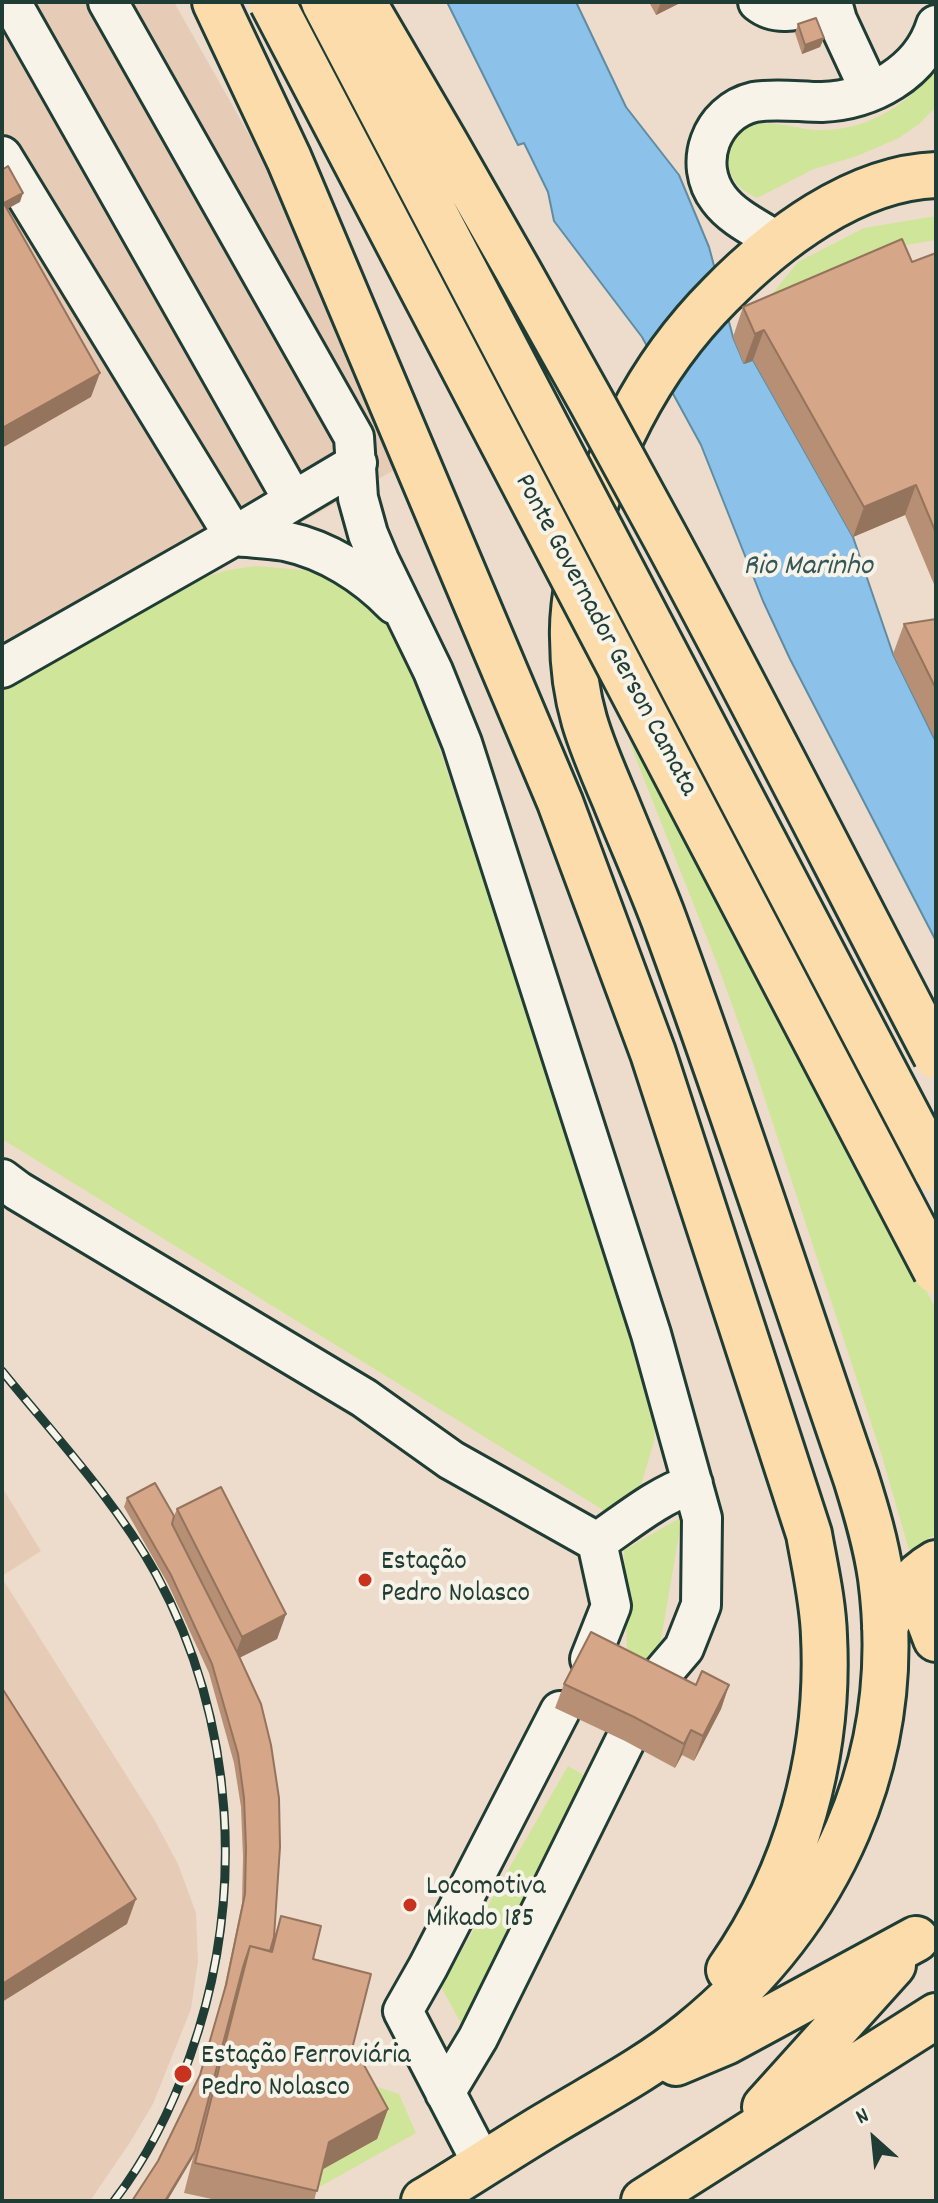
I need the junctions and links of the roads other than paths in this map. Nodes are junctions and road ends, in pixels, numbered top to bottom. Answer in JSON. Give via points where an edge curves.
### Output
{"nodes":[{"id":1,"x":11,"y":2,"type":"edge"},
{"id":2,"x":108,"y":2,"type":"edge"},
{"id":3,"x":215,"y":2,"type":"edge"},
{"id":4,"x":272,"y":2,"type":"edge"},
{"id":5,"x":324,"y":2,"type":"edge"},
{"id":6,"x":363,"y":2,"type":"edge"},
{"id":7,"x":758,"y":2,"type":"edge"},
{"id":8,"x":830,"y":2,"type":"edge"},
{"id":9,"x":936,"y":25,"type":"edge"},
{"id":10,"x":870,"y":91,"type":"junction"},
{"id":11,"x":936,"y":148,"type":"edge"},
{"id":12,"x":2,"y":156,"type":"edge"},
{"id":13,"x":936,"y":175,"type":"edge"},
{"id":14,"x":888,"y":183,"type":"junction"},
{"id":15,"x":778,"y":242,"type":"junction"},
{"id":16,"x":357,"y":463,"type":"junction"},
{"id":17,"x":293,"y":500,"type":"junction"},
{"id":18,"x":234,"y":536,"type":"junction"},
{"id":19,"x":409,"y":621,"type":"junction"},
{"id":20,"x":2,"y":668,"type":"edge"},
{"id":21,"x":936,"y":1056,"type":"edge"},
{"id":22,"x":936,"y":1170,"type":"edge"},
{"id":23,"x":2,"y":1179,"type":"edge"},
{"id":24,"x":936,"y":1271,"type":"edge"},
{"id":25,"x":693,"y":1484,"type":"junction"},
{"id":26,"x":597,"y":1542,"type":"junction"},
{"id":27,"x":936,"y":1563,"type":"edge"},
{"id":28,"x":891,"y":1614,"type":"junction"},
{"id":29,"x":936,"y":1639,"type":"edge"},
{"id":30,"x":590,"y":1659,"type":"edge"},
{"id":31,"x":649,"y":1689,"type":"edge"},
{"id":32,"x":560,"y":1711,"type":"dead end"},
{"id":33,"x":625,"y":1741,"type":"edge"},
{"id":34,"x":926,"y":1931,"type":"edge"},
{"id":35,"x":933,"y":2018,"type":"edge"},
{"id":36,"x":644,"y":2066,"type":"junction"},
{"id":37,"x":445,"y":2093,"type":"junction"},
{"id":38,"x":595,"y":2096,"type":"junction"},
{"id":39,"x":729,"y":2148,"type":"junction"},
{"id":40,"x":483,"y":2165,"type":"junction"},
{"id":41,"x":424,"y":2201,"type":"edge"},
{"id":42,"x":644,"y":2201,"type":"edge"}],
"edges":[{"from":1,"to":17,"type":"lane"},
{"from":2,"to":16,"type":"lane","via":[[354,437]]},
{"from":3,"to":36,"type":"main road","via":[[289,159],[596,894],[809,1534],[819,1585],[825,1686],[810,1792],[794,1846],[745,1946],[714,1992]]},
{"from":4,"to":24,"type":"main road","name":"Ponte Governador Gerson Camata","bridge":true},
{"from":5,"to":22,"type":"main road","name":"Ponte Governador Gerson Camata","bridge":true},
{"from":6,"to":21,"type":"main road","bridge":true,"via":[[665,536]]},
{"from":7,"to":8,"type":"lane","via":[[785,12]]},
{"from":8,"to":10,"type":"lane"},
{"from":9,"to":10,"type":"lane","via":[[917,61]]},
{"from":10,"to":15,"type":"lane","via":[[824,102],[754,102],[716,128],[706,157],[711,188],[733,213]]},
{"from":11,"to":14,"type":"main road"},
{"from":12,"to":18,"type":"lane"},
{"from":13,"to":14,"type":"main road"},
{"from":14,"to":15,"type":"main road","via":[[813,218]]},
{"from":15,"to":28,"type":"main road","via":[[706,308],[675,346],[621,435],[586,534],[577,585],[574,675],[592,747],[682,970],[856,1478]]},
{"from":16,"to":17,"type":"lane"},
{"from":16,"to":19,"type":"lane","via":[[358,498],[368,534]]},
{"from":17,"to":18,"type":"lane"},
{"from":18,"to":19,"type":"lane","via":[[285,541],[333,558],[376,585]]},
{"from":18,"to":20,"type":"lane"},
{"from":19,"to":25,"type":"lane","via":[[462,743],[651,1334]]},
{"from":23,"to":26,"type":"lane","via":[[364,1398],[451,1460]]},
{"from":25,"to":26,"type":"lane","via":[[650,1505]]},
{"from":25,"to":31,"type":"lane","via":[[702,1518],[701,1605],[684,1648]]},
{"from":26,"to":30,"type":"lane","via":[[611,1606]]},
{"from":27,"to":28,"type":"main road","via":[[908,1585]]},
{"from":28,"to":29,"type":"main road","via":[[916,1600],[922,1602]]},
{"from":28,"to":36,"type":"main road","via":[[878,1729],[866,1781],[826,1877],[756,1973],[689,2035]]},
{"from":32,"to":37,"type":"lane","via":[[403,2011]]},
{"from":33,"to":37,"type":"lane","via":[[478,2038]]},
{"from":34,"to":38,"type":"main road","via":[[726,2042]]},
{"from":34,"to":39,"type":"main road"},
{"from":35,"to":39,"type":"main road"},
{"from":36,"to":38,"type":"main road"},
{"from":37,"to":40,"type":"lane"},
{"from":38,"to":40,"type":"main road"},
{"from":39,"to":42,"type":"main road"},
{"from":40,"to":41,"type":"main road"}]}
